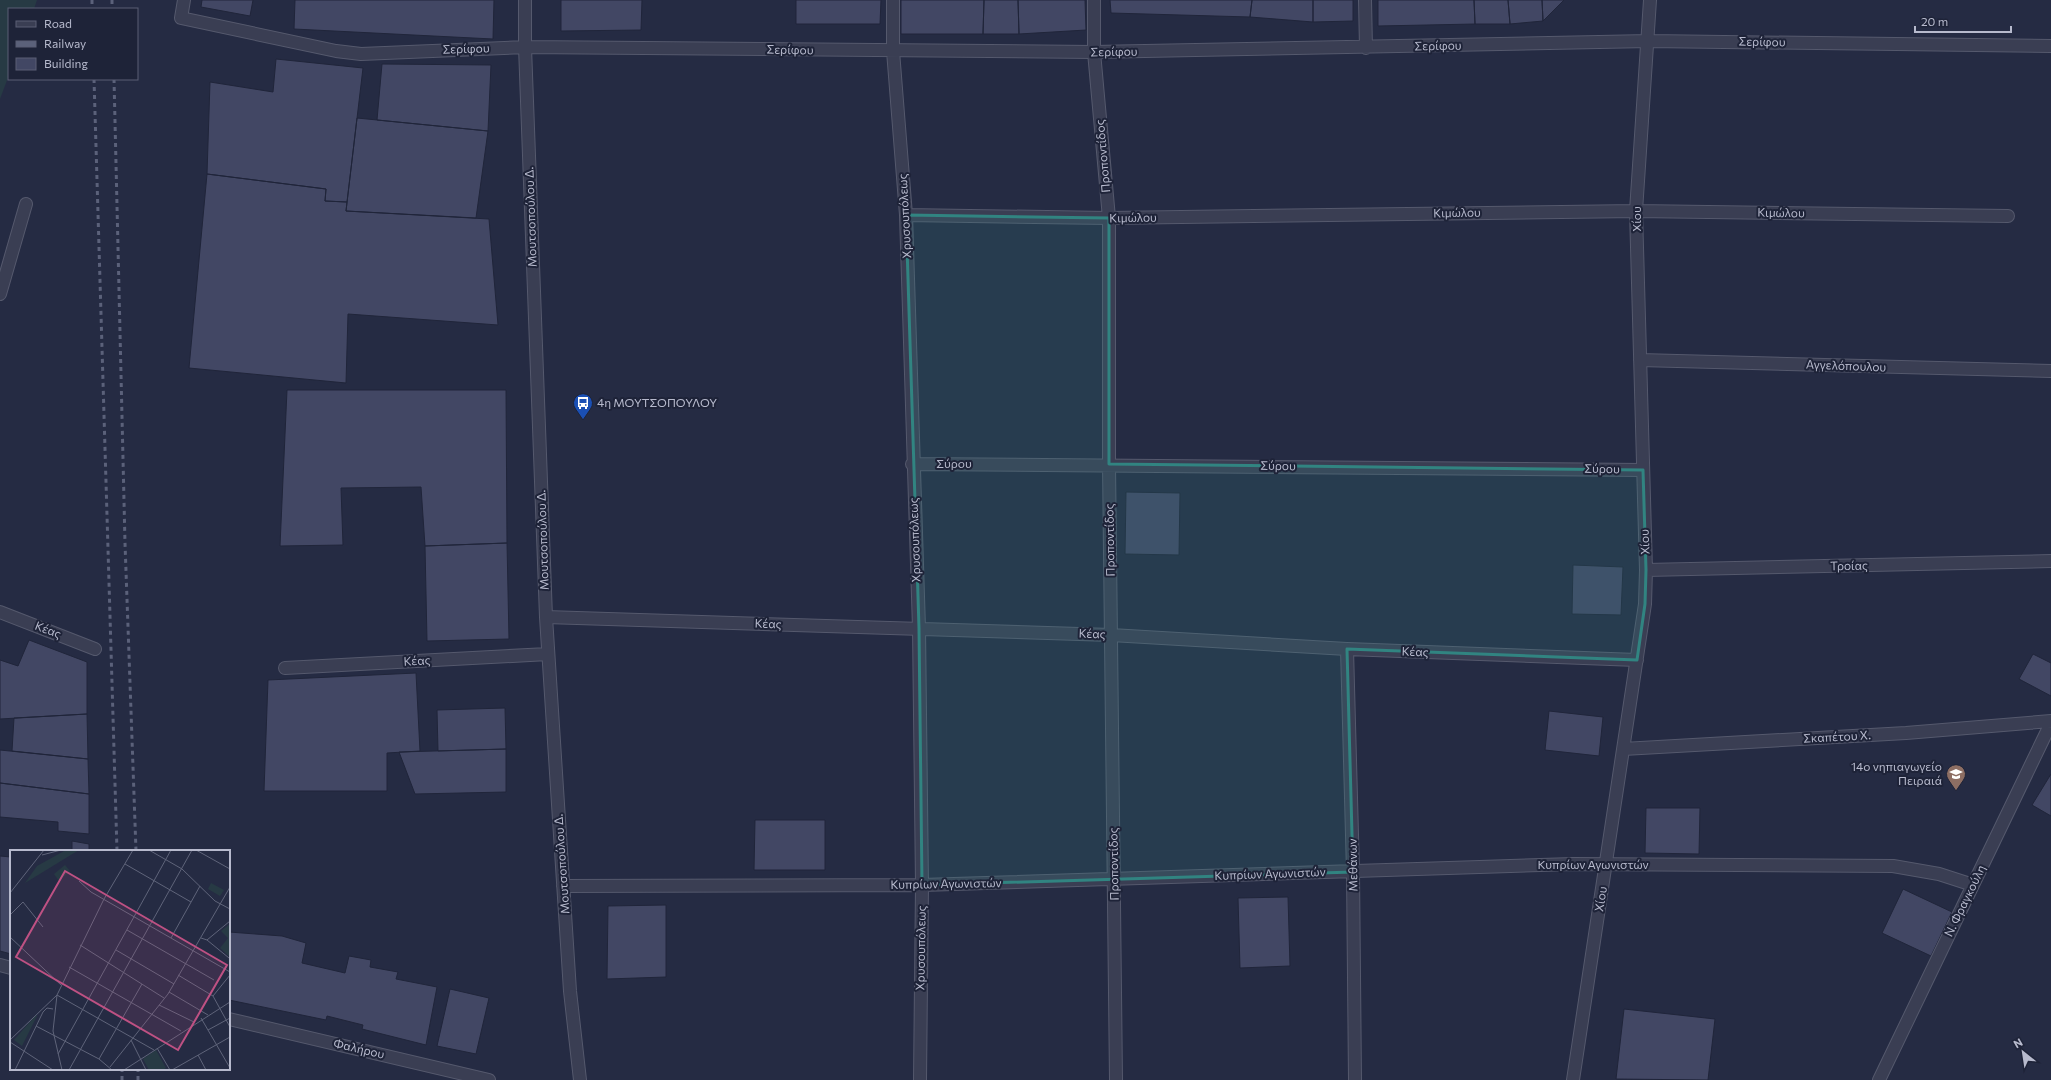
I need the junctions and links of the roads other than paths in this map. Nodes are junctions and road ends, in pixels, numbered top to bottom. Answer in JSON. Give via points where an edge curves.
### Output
{"nodes":[{"id":1,"x":184,"y":0,"type":"edge"},
{"id":2,"x":525,"y":0,"type":"edge"},
{"id":3,"x":893,"y":0,"type":"edge"},
{"id":4,"x":1094,"y":0,"type":"edge"},
{"id":5,"x":1365,"y":0,"type":"edge"},
{"id":6,"x":1650,"y":0,"type":"edge"},
{"id":7,"x":1649,"y":41,"type":"junction"},
{"id":8,"x":2051,"y":46,"type":"edge"},
{"id":9,"x":525,"y":47,"type":"junction"},
{"id":10,"x":1366,"y":48,"type":"junction"},
{"id":11,"x":893,"y":51,"type":"junction"},
{"id":12,"x":1094,"y":52,"type":"junction"},
{"id":13,"x":26,"y":204,"type":"dead end"},
{"id":14,"x":1636,"y":211,"type":"junction"},
{"id":15,"x":906,"y":216,"type":"junction"},
{"id":16,"x":2008,"y":216,"type":"dead end"},
{"id":17,"x":1109,"y":218,"type":"junction"},
{"id":18,"x":0,"y":294,"type":"edge"},
{"id":19,"x":1640,"y":360,"type":"junction"},
{"id":20,"x":2051,"y":372,"type":"edge"},
{"id":21,"x":912,"y":464,"type":"junction"},
{"id":22,"x":1109,"y":464,"type":"junction"},
{"id":23,"x":1643,"y":470,"type":"junction"},
{"id":24,"x":2051,"y":561,"type":"edge"},
{"id":25,"x":1646,"y":570,"type":"junction"},
{"id":26,"x":0,"y":612,"type":"edge"},
{"id":27,"x":546,"y":617,"type":"junction"},
{"id":28,"x":919,"y":628,"type":"junction"},
{"id":29,"x":1112,"y":635,"type":"junction"},
{"id":30,"x":95,"y":649,"type":"dead end"},
{"id":31,"x":1347,"y":649,"type":"junction"},
{"id":32,"x":548,"y":654,"type":"junction"},
{"id":33,"x":1637,"y":660,"type":"junction"},
{"id":34,"x":285,"y":668,"type":"dead end"},
{"id":35,"x":2051,"y":722,"type":"edge"},
{"id":36,"x":1623,"y":749,"type":"junction"},
{"id":37,"x":1606,"y":864,"type":"junction"},
{"id":38,"x":1353,"y":872,"type":"junction"},
{"id":39,"x":1114,"y":879,"type":"junction"},
{"id":40,"x":922,"y":885,"type":"junction"},
{"id":41,"x":1973,"y":885,"type":"junction"},
{"id":42,"x":563,"y":886,"type":"junction"},
{"id":43,"x":0,"y":965,"type":"edge"},
{"id":44,"x":10,"y":968,"type":"edge"},
{"id":45,"x":230,"y":1019,"type":"edge"},
{"id":46,"x":489,"y":1080,"type":"edge"},
{"id":47,"x":580,"y":1080,"type":"edge"},
{"id":48,"x":920,"y":1080,"type":"edge"},
{"id":49,"x":1116,"y":1080,"type":"edge"},
{"id":50,"x":1355,"y":1080,"type":"edge"},
{"id":51,"x":1573,"y":1080,"type":"edge"},
{"id":52,"x":1879,"y":1080,"type":"edge"}],
"edges":[{"from":1,"to":9,"type":"street","name":"Σερίφου","via":[[181,18],[336,51],[361,54]]},
{"from":2,"to":9,"type":"street","name":"Μουτσοπούλου Δ."},
{"from":3,"to":11,"type":"street","name":"Χρυσουπόλεως"},
{"from":4,"to":12,"type":"street","name":"Προποντίδος"},
{"from":5,"to":10,"type":"street"},
{"from":6,"to":7,"type":"street","name":"Χίου"},
{"from":7,"to":8,"type":"street","name":"Σερίφου"},
{"from":7,"to":10,"type":"street","name":"Σερίφου"},
{"from":7,"to":14,"type":"street","name":"Χίου"},
{"from":9,"to":11,"type":"street","name":"Σερίφου"},
{"from":9,"to":27,"type":"street","name":"Μουτσοπούλου Δ."},
{"from":10,"to":12,"type":"street","name":"Σερίφου"},
{"from":11,"to":12,"type":"street","name":"Σερίφου"},
{"from":11,"to":15,"type":"street","name":"Χρυσουπόλεως"},
{"from":12,"to":17,"type":"street","name":"Προποντίδος"},
{"from":13,"to":18,"type":"street"},
{"from":14,"to":16,"type":"street","name":"Κιμώλου"},
{"from":14,"to":17,"type":"street","name":"Κιμώλου"},
{"from":14,"to":19,"type":"street","name":"Χίου"},
{"from":15,"to":17,"type":"street","name":"Κιμώλου"},
{"from":15,"to":21,"type":"street","name":"Χρυσουπόλεως"},
{"from":17,"to":22,"type":"street","name":"Προποντίδος"},
{"from":19,"to":20,"type":"street","name":"Αγγελόπουλου"},
{"from":19,"to":23,"type":"street","name":"Χίου"},
{"from":21,"to":22,"type":"street","name":"Σύρου"},
{"from":21,"to":28,"type":"street","name":"Χρυσουπόλεως"},
{"from":22,"to":23,"type":"street","name":"Σύρου"},
{"from":22,"to":29,"type":"street","name":"Προποντίδος"},
{"from":23,"to":25,"type":"street","name":"Χίου"},
{"from":24,"to":25,"type":"street","name":"Τροίας"},
{"from":25,"to":33,"type":"street","name":"Χίου","via":[[1645,604]]},
{"from":26,"to":30,"type":"street","name":"Κέας"},
{"from":27,"to":28,"type":"street","name":"Κέας"},
{"from":27,"to":32,"type":"street","name":"Μουτσοπούλου Δ."},
{"from":28,"to":29,"type":"street","name":"Κέας"},
{"from":28,"to":40,"type":"street","name":"Χρυσουπόλεως"},
{"from":29,"to":31,"type":"street","name":"Κέας"},
{"from":29,"to":39,"type":"street","name":"Προποντίδος"},
{"from":31,"to":33,"type":"street","name":"Κέας"},
{"from":31,"to":38,"type":"street","name":"Μεθάνων"},
{"from":32,"to":34,"type":"street","name":"Κέας"},
{"from":32,"to":42,"type":"street","name":"Μουτσοπούλου Δ."},
{"from":33,"to":36,"type":"street","name":"Χίου"},
{"from":35,"to":36,"type":"street","name":"Σκαπέτου Χ."},
{"from":35,"to":41,"type":"street","name":"Ν. Φραγκούλη"},
{"from":36,"to":37,"type":"street","name":"Χίου"},
{"from":37,"to":38,"type":"street","name":"Κυπρίων Αγωνιστών"},
{"from":37,"to":41,"type":"street","name":"Κυπρίων Αγωνιστών","via":[[1893,866],[1939,874]]},
{"from":37,"to":51,"type":"street","name":"Χίου"},
{"from":38,"to":39,"type":"street","name":"Κυπρίων Αγωνιστών"},
{"from":38,"to":50,"type":"street","name":"Μεθάνων"},
{"from":39,"to":40,"type":"street","name":"Κυπρίων Αγωνιστών"},
{"from":39,"to":49,"type":"street","name":"Προποντίδος"},
{"from":40,"to":42,"type":"street","name":"Κυπρίων Αγωνιστών"},
{"from":40,"to":48,"type":"street","name":"Χρυσουπόλεως"},
{"from":41,"to":52,"type":"street","name":"Ν. Φραγκούλη"},
{"from":42,"to":47,"type":"street","name":"Μουτσοπούλου Δ.","via":[[570,991]]},
{"from":43,"to":44,"type":"street"},
{"from":45,"to":46,"type":"street","name":"Φαλήρου"}]}
